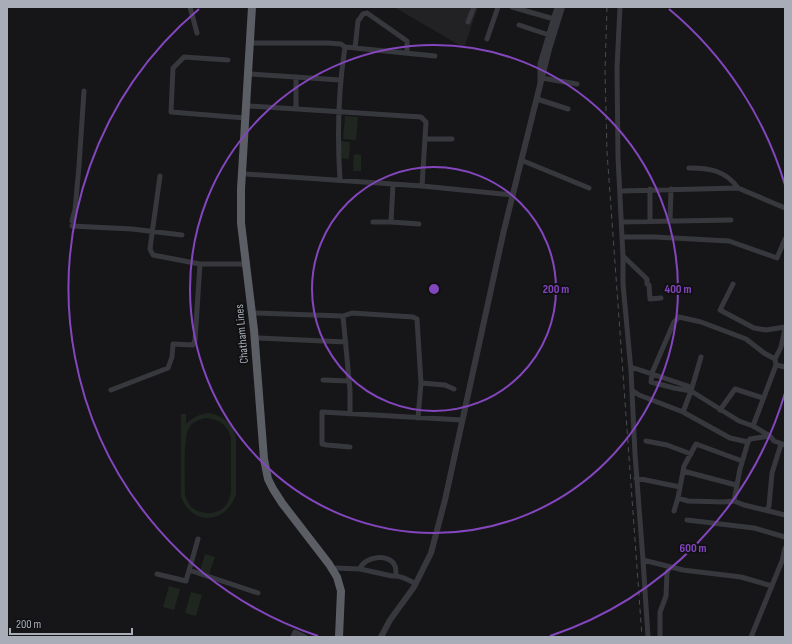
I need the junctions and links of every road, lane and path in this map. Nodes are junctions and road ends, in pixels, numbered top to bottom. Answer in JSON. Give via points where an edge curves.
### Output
{"nodes":[{"id":1,"x":190,"y":7,"type":"edge"},
{"id":2,"x":252,"y":7,"type":"edge"},
{"id":3,"x":256,"y":7,"type":"edge"},
{"id":4,"x":474,"y":7,"type":"edge"},
{"id":5,"x":498,"y":7,"type":"edge"},
{"id":6,"x":512,"y":7,"type":"edge"},
{"id":7,"x":557,"y":7,"type":"edge"},
{"id":8,"x":562,"y":7,"type":"edge"},
{"id":9,"x":620,"y":7,"type":"edge"},
{"id":10,"x":554,"y":19,"type":"junction"},
{"id":11,"x":468,"y":22,"type":"dead end"},
{"id":12,"x":519,"y":25,"type":"dead end"},
{"id":13,"x":197,"y":33,"type":"dead end"},
{"id":14,"x":549,"y":35,"type":"junction"},
{"id":15,"x":487,"y":40,"type":"dead end"},
{"id":16,"x":254,"y":43,"type":"junction"},
{"id":17,"x":345,"y":47,"type":"junction"},
{"id":18,"x":355,"y":48,"type":"junction"},
{"id":19,"x":407,"y":53,"type":"junction"},
{"id":20,"x":435,"y":56,"type":"dead end"},
{"id":21,"x":228,"y":60,"type":"dead end"},
{"id":22,"x":252,"y":74,"type":"junction"},
{"id":23,"x":296,"y":77,"type":"junction"},
{"id":24,"x":340,"y":80,"type":"junction"},
{"id":25,"x":541,"y":81,"type":"junction"},
{"id":26,"x":577,"y":84,"type":"dead end"},
{"id":27,"x":84,"y":91,"type":"dead end"},
{"id":28,"x":537,"y":99,"type":"junction"},
{"id":29,"x":250,"y":106,"type":"junction"},
{"id":30,"x":296,"y":109,"type":"junction"},
{"id":31,"x":568,"y":109,"type":"dead end"},
{"id":32,"x":338,"y":112,"type":"junction"},
{"id":33,"x":245,"y":118,"type":"junction"},
{"id":34,"x":425,"y":139,"type":"junction"},
{"id":35,"x":452,"y":139,"type":"dead end"},
{"id":36,"x":521,"y":160,"type":"junction"},
{"id":37,"x":689,"y":168,"type":"dead end"},
{"id":38,"x":246,"y":174,"type":"junction"},
{"id":39,"x":160,"y":176,"type":"dead end"},
{"id":40,"x":340,"y":180,"type":"junction"},
{"id":41,"x":393,"y":184,"type":"junction"},
{"id":42,"x":422,"y":186,"type":"junction"},
{"id":43,"x":589,"y":188,"type":"dead end"},
{"id":44,"x":738,"y":188,"type":"junction"},
{"id":45,"x":650,"y":189,"type":"junction"},
{"id":46,"x":671,"y":189,"type":"junction"},
{"id":47,"x":620,"y":191,"type":"junction"},
{"id":48,"x":513,"y":194,"type":"junction"},
{"id":49,"x":785,"y":208,"type":"edge"},
{"id":50,"x":731,"y":220,"type":"dead end"},
{"id":51,"x":650,"y":221,"type":"junction"},
{"id":52,"x":670,"y":221,"type":"junction"},
{"id":53,"x":373,"y":222,"type":"dead end"},
{"id":54,"x":391,"y":222,"type":"junction"},
{"id":55,"x":622,"y":222,"type":"junction"},
{"id":56,"x":418,"y":224,"type":"dead end"},
{"id":57,"x":152,"y":232,"type":"junction"},
{"id":58,"x":182,"y":235,"type":"dead end"},
{"id":59,"x":622,"y":237,"type":"junction"},
{"id":60,"x":785,"y":239,"type":"edge"},
{"id":61,"x":623,"y":256,"type":"junction"},
{"id":62,"x":200,"y":264,"type":"junction"},
{"id":63,"x":245,"y":264,"type":"junction"},
{"id":64,"x":733,"y":284,"type":"dead end"},
{"id":65,"x":252,"y":296,"type":"junction"},
{"id":66,"x":661,"y":298,"type":"dead end"},
{"id":67,"x":256,"y":313,"type":"junction"},
{"id":68,"x":344,"y":316,"type":"junction"},
{"id":69,"x":785,"y":328,"type":"edge"},
{"id":70,"x":258,"y":338,"type":"junction"},
{"id":71,"x":346,"y":342,"type":"junction"},
{"id":72,"x":701,"y":357,"type":"dead end"},
{"id":73,"x":775,"y":359,"type":"junction"},
{"id":74,"x":776,"y":365,"type":"junction"},
{"id":75,"x":785,"y":367,"type":"edge"},
{"id":76,"x":631,"y":371,"type":"junction"},
{"id":77,"x":652,"y":373,"type":"junction"},
{"id":78,"x":323,"y":380,"type":"dead end"},
{"id":79,"x":349,"y":381,"type":"junction"},
{"id":80,"x":421,"y":383,"type":"junction"},
{"id":81,"x":111,"y":390,"type":"dead end"},
{"id":82,"x":454,"y":390,"type":"dead end"},
{"id":83,"x":633,"y":391,"type":"junction"},
{"id":84,"x":691,"y":391,"type":"junction"},
{"id":85,"x":763,"y":398,"type":"junction"},
{"id":86,"x":720,"y":410,"type":"junction"},
{"id":87,"x":683,"y":412,"type":"junction"},
{"id":88,"x":350,"y":414,"type":"junction"},
{"id":89,"x":418,"y":418,"type":"junction"},
{"id":90,"x":462,"y":420,"type":"junction"},
{"id":91,"x":753,"y":426,"type":"junction"},
{"id":92,"x":770,"y":436,"type":"junction"},
{"id":93,"x":646,"y":441,"type":"dead end"},
{"id":94,"x":748,"y":442,"type":"junction"},
{"id":95,"x":783,"y":444,"type":"edge"},
{"id":96,"x":350,"y":447,"type":"dead end"},
{"id":97,"x":691,"y":454,"type":"junction"},
{"id":98,"x":742,"y":461,"type":"junction"},
{"id":99,"x":683,"y":471,"type":"junction"},
{"id":100,"x":636,"y":478,"type":"junction"},
{"id":101,"x":736,"y":485,"type":"junction"},
{"id":102,"x":680,"y":488,"type":"junction"},
{"id":103,"x":678,"y":498,"type":"junction"},
{"id":104,"x":734,"y":501,"type":"junction"},
{"id":105,"x":767,"y":510,"type":"junction"},
{"id":106,"x":674,"y":511,"type":"dead end"},
{"id":107,"x":785,"y":515,"type":"edge"},
{"id":108,"x":687,"y":520,"type":"dead end"},
{"id":109,"x":785,"y":537,"type":"edge"},
{"id":110,"x":198,"y":539,"type":"dead end"},
{"id":111,"x":785,"y":548,"type":"edge"},
{"id":112,"x":643,"y":560,"type":"junction"},
{"id":113,"x":670,"y":567,"type":"junction"},
{"id":114,"x":336,"y":568,"type":"junction"},
{"id":115,"x":360,"y":569,"type":"junction"},
{"id":116,"x":189,"y":570,"type":"junction"},
{"id":117,"x":156,"y":574,"type":"dead end"},
{"id":118,"x":396,"y":575,"type":"junction"},
{"id":119,"x":416,"y":584,"type":"junction"},
{"id":120,"x":772,"y":586,"type":"junction"},
{"id":121,"x":258,"y":593,"type":"dead end"},
{"id":122,"x":293,"y":637,"type":"edge"},
{"id":123,"x":305,"y":637,"type":"edge"},
{"id":124,"x":339,"y":637,"type":"edge"},
{"id":125,"x":344,"y":637,"type":"edge"},
{"id":126,"x":381,"y":637,"type":"edge"},
{"id":127,"x":648,"y":637,"type":"edge"},
{"id":128,"x":660,"y":637,"type":"edge"},
{"id":129,"x":751,"y":637,"type":"edge"}],
"edges":[{"from":1,"to":13,"type":"street"},
{"from":2,"to":33,"type":"highway","name":"Chatham Lines"},
{"from":3,"to":16,"type":"highway","name":"Chatham Lines"},
{"from":4,"to":11,"type":"street"},
{"from":5,"to":15,"type":"street"},
{"from":6,"to":10,"type":"street"},
{"from":7,"to":10,"type":"street"},
{"from":8,"to":25,"type":"street"},
{"from":9,"to":47,"type":"street","via":[[617,68]]},
{"from":10,"to":14,"type":"street"},
{"from":12,"to":14,"type":"street"},
{"from":14,"to":25,"type":"street","via":[[540,64]]},
{"from":16,"to":17,"type":"street","via":[[328,43],[341,44]]},
{"from":16,"to":22,"type":"highway","name":"Chatham Lines"},
{"from":17,"to":18,"type":"street"},
{"from":17,"to":24,"type":"street"},
{"from":18,"to":19,"type":"street"},
{"from":18,"to":19,"type":"street","via":[[358,21],[363,14],[368,13],[407,41]]},
{"from":19,"to":20,"type":"street"},
{"from":21,"to":33,"type":"street","via":[[184,57],[173,68],[171,112]]},
{"from":22,"to":23,"type":"street"},
{"from":22,"to":29,"type":"highway","name":"Chatham Lines"},
{"from":23,"to":24,"type":"street"},
{"from":23,"to":30,"type":"street"},
{"from":24,"to":32,"type":"street"},
{"from":25,"to":26,"type":"street"},
{"from":25,"to":28,"type":"street"},
{"from":27,"to":57,"type":"street","via":[[72,223]]},
{"from":28,"to":31,"type":"street"},
{"from":28,"to":36,"type":"street"},
{"from":29,"to":30,"type":"street"},
{"from":29,"to":38,"type":"highway","name":"Chatham Lines"},
{"from":30,"to":32,"type":"street"},
{"from":32,"to":34,"type":"street","via":[[422,117],[426,122]]},
{"from":32,"to":40,"type":"street"},
{"from":33,"to":63,"type":"highway","name":"Chatham Lines","via":[[241,223]]},
{"from":34,"to":35,"type":"street"},
{"from":34,"to":42,"type":"street"},
{"from":36,"to":43,"type":"street"},
{"from":36,"to":48,"type":"street"},
{"from":37,"to":44,"type":"street","via":[[710,168],[731,179]]},
{"from":38,"to":40,"type":"street"},
{"from":38,"to":65,"type":"highway","name":"Chatham Lines","via":[[245,214]]},
{"from":39,"to":57,"type":"street"},
{"from":40,"to":41,"type":"street"},
{"from":41,"to":42,"type":"street"},
{"from":41,"to":54,"type":"street"},
{"from":42,"to":48,"type":"street"},
{"from":44,"to":46,"type":"street"},
{"from":44,"to":49,"type":"street"},
{"from":45,"to":46,"type":"street"},
{"from":45,"to":47,"type":"street"},
{"from":45,"to":51,"type":"street"},
{"from":46,"to":52,"type":"street"},
{"from":47,"to":55,"type":"street"},
{"from":48,"to":90,"type":"street"},
{"from":50,"to":52,"type":"street"},
{"from":51,"to":52,"type":"street"},
{"from":51,"to":55,"type":"street"},
{"from":53,"to":54,"type":"street"},
{"from":54,"to":56,"type":"street"},
{"from":55,"to":59,"type":"street"},
{"from":57,"to":58,"type":"street"},
{"from":57,"to":62,"type":"street","via":[[150,250],[153,256]]},
{"from":59,"to":60,"type":"street","via":[[729,241],[777,258]]},
{"from":59,"to":61,"type":"street"},
{"from":61,"to":66,"type":"street","via":[[647,279],[650,299]]},
{"from":61,"to":76,"type":"street"},
{"from":62,"to":63,"type":"street"},
{"from":62,"to":81,"type":"street","via":[[193,345],[173,344],[168,368]]},
{"from":63,"to":65,"type":"highway","name":"Chatham Lines"},
{"from":64,"to":69,"type":"street","via":[[720,310],[754,328]]},
{"from":65,"to":67,"type":"highway","name":"Chatham Lines"},
{"from":65,"to":124,"type":"highway","name":"Chatham Lines","via":[[266,472],[282,503],[337,577],[341,591]]},
{"from":67,"to":68,"type":"street"},
{"from":67,"to":70,"type":"highway","name":"Chatham Lines"},
{"from":68,"to":71,"type":"street"},
{"from":68,"to":80,"type":"street","via":[[352,313],[417,319]]},
{"from":69,"to":73,"type":"street"},
{"from":70,"to":71,"type":"street"},
{"from":70,"to":114,"type":"highway","name":"Chatham Lines","via":[[272,477],[284,498]]},
{"from":71,"to":79,"type":"street"},
{"from":72,"to":84,"type":"street"},
{"from":73,"to":74,"type":"street"},
{"from":73,"to":77,"type":"street","via":[[746,338],[680,317],[674,322]]},
{"from":74,"to":75,"type":"street"},
{"from":74,"to":85,"type":"street"},
{"from":76,"to":77,"type":"street","via":[[634,368]]},
{"from":76,"to":83,"type":"street"},
{"from":77,"to":84,"type":"street","via":[[688,386]]},
{"from":77,"to":84,"type":"street","via":[[651,382]]},
{"from":78,"to":79,"type":"street"},
{"from":79,"to":88,"type":"street"},
{"from":80,"to":82,"type":"street","via":[[445,385]]},
{"from":80,"to":89,"type":"street"},
{"from":83,"to":87,"type":"street"},
{"from":83,"to":100,"type":"street"},
{"from":84,"to":86,"type":"street"},
{"from":84,"to":87,"type":"street"},
{"from":85,"to":86,"type":"street","via":[[735,389]]},
{"from":85,"to":91,"type":"street"},
{"from":86,"to":91,"type":"street"},
{"from":87,"to":94,"type":"street","via":[[730,438]]},
{"from":88,"to":89,"type":"street"},
{"from":88,"to":96,"type":"street","via":[[322,412],[323,444]]},
{"from":89,"to":90,"type":"street"},
{"from":90,"to":119,"type":"street","via":[[431,553]]},
{"from":91,"to":92,"type":"street"},
{"from":92,"to":94,"type":"street","via":[[750,439]]},
{"from":92,"to":95,"type":"street","via":[[774,441]]},
{"from":93,"to":97,"type":"street"},
{"from":94,"to":98,"type":"street"},
{"from":95,"to":105,"type":"street","via":[[772,473]]},
{"from":97,"to":98,"type":"street","via":[[696,444]]},
{"from":97,"to":99,"type":"street"},
{"from":98,"to":101,"type":"street"},
{"from":99,"to":101,"type":"street"},
{"from":99,"to":102,"type":"street"},
{"from":100,"to":102,"type":"street"},
{"from":100,"to":112,"type":"street"},
{"from":101,"to":104,"type":"street"},
{"from":102,"to":103,"type":"street"},
{"from":103,"to":104,"type":"street","via":[[688,501]]},
{"from":103,"to":106,"type":"street"},
{"from":104,"to":105,"type":"street"},
{"from":105,"to":107,"type":"street"},
{"from":108,"to":109,"type":"street","via":[[754,528]]},
{"from":110,"to":116,"type":"street"},
{"from":111,"to":120,"type":"street"},
{"from":112,"to":113,"type":"street"},
{"from":112,"to":127,"type":"street"},
{"from":113,"to":120,"type":"street","via":[[741,577]]},
{"from":113,"to":128,"type":"street","via":[[667,573],[666,596],[660,612]]},
{"from":114,"to":115,"type":"street"},
{"from":114,"to":125,"type":"highway","name":"Chatham Lines","via":[[345,591]]},
{"from":115,"to":118,"type":"street"},
{"from":115,"to":118,"type":"street","via":[[361,564],[370,558],[380,558],[392,561],[396,566]]},
{"from":116,"to":117,"type":"street","via":[[186,581]]},
{"from":116,"to":121,"type":"street"},
{"from":118,"to":119,"type":"street"},
{"from":119,"to":126,"type":"street"},
{"from":120,"to":129,"type":"street"},
{"from":122,"to":123,"type":"street","via":[[295,632]]}]}
